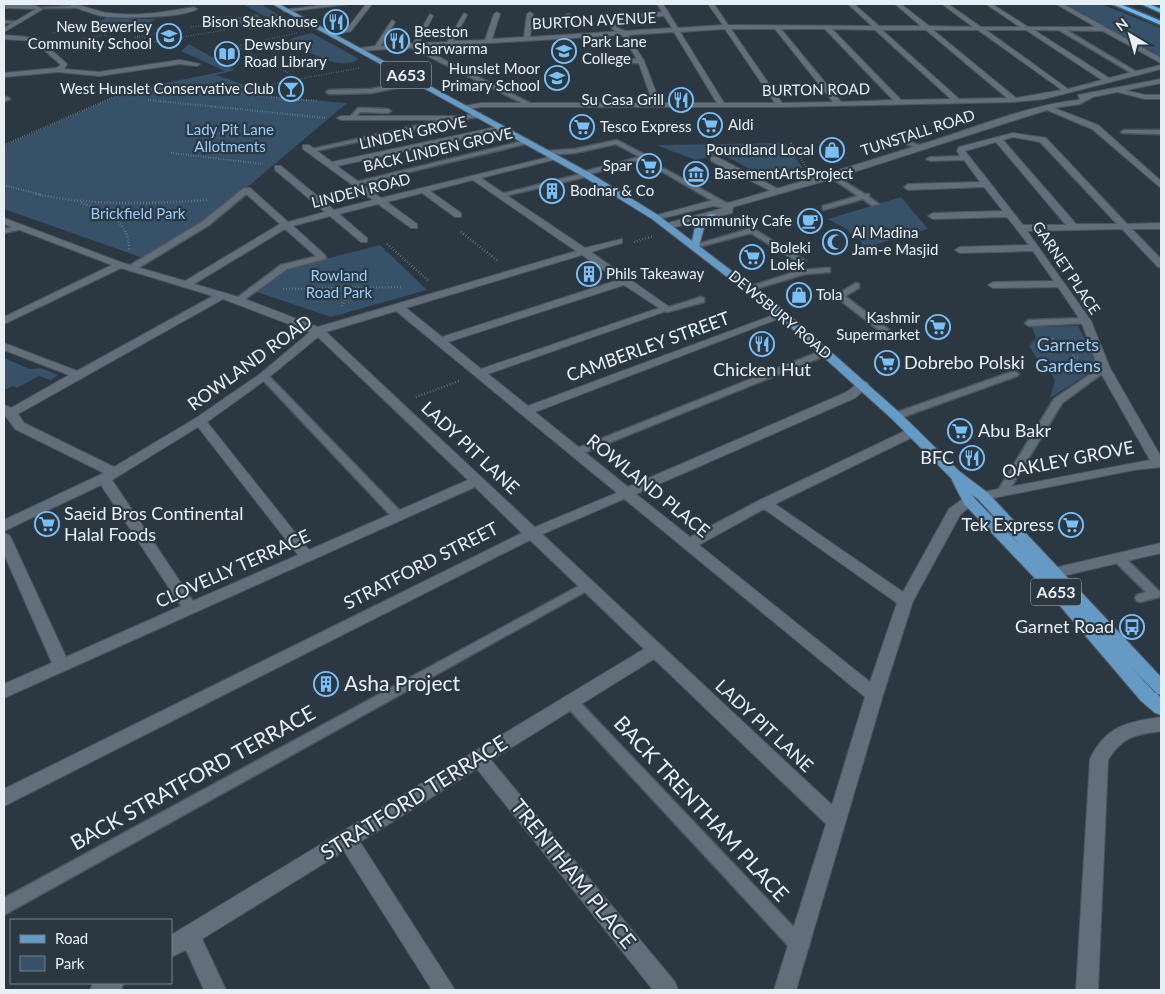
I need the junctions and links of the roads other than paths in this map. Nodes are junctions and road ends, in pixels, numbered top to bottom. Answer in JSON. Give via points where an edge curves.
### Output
{"nodes":[{"id":1,"x":274,"y":4,"type":"edge"},
{"id":2,"x":346,"y":4,"type":"edge"},
{"id":3,"x":369,"y":4,"type":"edge"},
{"id":4,"x":660,"y":4,"type":"edge"},
{"id":5,"x":711,"y":4,"type":"edge"},
{"id":6,"x":851,"y":4,"type":"edge"},
{"id":7,"x":898,"y":4,"type":"edge"},
{"id":8,"x":945,"y":4,"type":"edge"},
{"id":9,"x":989,"y":4,"type":"edge"},
{"id":10,"x":1059,"y":4,"type":"edge"},
{"id":11,"x":1115,"y":4,"type":"edge"},
{"id":12,"x":1137,"y":4,"type":"edge"},
{"id":13,"x":1144,"y":4,"type":"edge"},
{"id":14,"x":75,"y":5,"type":"edge"},
{"id":15,"x":4,"y":6,"type":"edge"},
{"id":16,"x":40,"y":8,"type":"junction"},
{"id":17,"x":194,"y":8,"type":"dead end"},
{"id":18,"x":285,"y":10,"type":"junction"},
{"id":19,"x":1161,"y":12,"type":"edge"},
{"id":20,"x":497,"y":14,"type":"dead end"},
{"id":21,"x":530,"y":14,"type":"dead end"},
{"id":22,"x":665,"y":14,"type":"junction"},
{"id":23,"x":464,"y":15,"type":"dead end"},
{"id":24,"x":568,"y":15,"type":"dead end"},
{"id":25,"x":430,"y":16,"type":"dead end"},
{"id":26,"x":623,"y":16,"type":"dead end"},
{"id":27,"x":605,"y":18,"type":"dead end"},
{"id":28,"x":4,"y":22,"type":"edge"},
{"id":29,"x":18,"y":22,"type":"junction"},
{"id":30,"x":392,"y":22,"type":"dead end"},
{"id":31,"x":1161,"y":23,"type":"edge"},
{"id":32,"x":825,"y":26,"type":"junction"},
{"id":33,"x":875,"y":26,"type":"junction"},
{"id":34,"x":575,"y":27,"type":"junction"},
{"id":35,"x":727,"y":27,"type":"junction"},
{"id":36,"x":776,"y":27,"type":"junction"},
{"id":37,"x":926,"y":27,"type":"junction"},
{"id":38,"x":566,"y":28,"type":"dead end"},
{"id":39,"x":978,"y":28,"type":"junction"},
{"id":40,"x":1027,"y":28,"type":"junction"},
{"id":41,"x":675,"y":29,"type":"junction"},
{"id":42,"x":1062,"y":29,"type":"junction"},
{"id":43,"x":1104,"y":29,"type":"junction"},
{"id":44,"x":4,"y":30,"type":"edge"},
{"id":45,"x":624,"y":32,"type":"junction"},
{"id":46,"x":578,"y":34,"type":"junction"},
{"id":47,"x":331,"y":35,"type":"junction"},
{"id":48,"x":4,"y":37,"type":"edge"},
{"id":49,"x":527,"y":38,"type":"junction"},
{"id":50,"x":488,"y":40,"type":"junction"},
{"id":51,"x":450,"y":42,"type":"junction"},
{"id":52,"x":408,"y":44,"type":"junction"},
{"id":53,"x":416,"y":44,"type":"junction"},
{"id":54,"x":378,"y":46,"type":"junction"},
{"id":55,"x":357,"y":49,"type":"junction"},
{"id":56,"x":641,"y":61,"type":"junction"},
{"id":57,"x":1161,"y":61,"type":"edge"},
{"id":58,"x":611,"y":62,"type":"dead end"},
{"id":59,"x":197,"y":64,"type":"dead end"},
{"id":60,"x":1161,"y":67,"type":"edge"},
{"id":61,"x":58,"y":70,"type":"junction"},
{"id":62,"x":1137,"y":74,"type":"junction"},
{"id":63,"x":4,"y":75,"type":"edge"},
{"id":64,"x":1161,"y":76,"type":"edge"},
{"id":65,"x":1108,"y":81,"type":"junction"},
{"id":66,"x":1161,"y":81,"type":"edge"},
{"id":67,"x":419,"y":82,"type":"junction"},
{"id":68,"x":1149,"y":82,"type":"junction"},
{"id":69,"x":1116,"y":90,"type":"junction"},
{"id":70,"x":1068,"y":91,"type":"junction"},
{"id":71,"x":329,"y":92,"type":"dead end"},
{"id":72,"x":1161,"y":97,"type":"edge"},
{"id":73,"x":1014,"y":100,"type":"junction"},
{"id":74,"x":957,"y":101,"type":"junction"},
{"id":75,"x":900,"y":103,"type":"junction"},
{"id":76,"x":839,"y":104,"type":"junction"},
{"id":77,"x":530,"y":105,"type":"junction"},
{"id":78,"x":657,"y":105,"type":"junction"},
{"id":79,"x":722,"y":105,"type":"junction"},
{"id":80,"x":780,"y":105,"type":"junction"},
{"id":81,"x":467,"y":108,"type":"junction"},
{"id":82,"x":1047,"y":108,"type":"junction"},
{"id":83,"x":388,"y":111,"type":"dead end"},
{"id":84,"x":478,"y":115,"type":"junction"},
{"id":85,"x":342,"y":118,"type":"road end"},
{"id":86,"x":352,"y":118,"type":"junction"},
{"id":87,"x":459,"y":118,"type":"junction"},
{"id":88,"x":501,"y":128,"type":"junction"},
{"id":89,"x":1124,"y":132,"type":"dead end"},
{"id":90,"x":1161,"y":132,"type":"edge"},
{"id":91,"x":891,"y":137,"type":"dead end"},
{"id":92,"x":998,"y":138,"type":"junction"},
{"id":93,"x":527,"y":142,"type":"junction"},
{"id":94,"x":921,"y":147,"type":"junction"},
{"id":95,"x":308,"y":149,"type":"joint"},
{"id":96,"x":551,"y":155,"type":"junction"},
{"id":97,"x":963,"y":155,"type":"junction"},
{"id":98,"x":714,"y":159,"type":"dead end"},
{"id":99,"x":930,"y":159,"type":"dead end"},
{"id":100,"x":331,"y":165,"type":"junction"},
{"id":101,"x":278,"y":168,"type":"road end"},
{"id":102,"x":663,"y":170,"type":"dead end"},
{"id":103,"x":585,"y":174,"type":"junction"},
{"id":104,"x":832,"y":176,"type":"junction"},
{"id":105,"x":474,"y":177,"type":"junction"},
{"id":106,"x":355,"y":183,"type":"junction"},
{"id":107,"x":988,"y":184,"type":"junction"},
{"id":108,"x":1161,"y":185,"type":"edge"},
{"id":109,"x":908,"y":187,"type":"dead end"},
{"id":110,"x":423,"y":190,"type":"junction"},
{"id":111,"x":778,"y":192,"type":"junction"},
{"id":112,"x":244,"y":193,"type":"joint"},
{"id":113,"x":501,"y":195,"type":"junction"},
{"id":114,"x":866,"y":196,"type":"junction"},
{"id":115,"x":380,"y":201,"type":"junction"},
{"id":116,"x":875,"y":204,"type":"dead end"},
{"id":117,"x":728,"y":206,"type":"junction"},
{"id":118,"x":826,"y":208,"type":"dead end"},
{"id":119,"x":332,"y":213,"type":"junction"},
{"id":120,"x":1010,"y":214,"type":"junction"},
{"id":121,"x":458,"y":215,"type":"dead end"},
{"id":122,"x":712,"y":216,"type":"junction"},
{"id":123,"x":933,"y":216,"type":"dead end"},
{"id":124,"x":655,"y":217,"type":"junction"},
{"id":125,"x":4,"y":221,"type":"edge"},
{"id":126,"x":739,"y":222,"type":"dead end"},
{"id":127,"x":285,"y":224,"type":"junction"},
{"id":128,"x":414,"y":226,"type":"dead end"},
{"id":129,"x":667,"y":226,"type":"junction"},
{"id":130,"x":1124,"y":226,"type":"junction"},
{"id":131,"x":1161,"y":226,"type":"edge"},
{"id":132,"x":19,"y":227,"type":"junction"},
{"id":133,"x":1021,"y":228,"type":"junction"},
{"id":134,"x":1074,"y":228,"type":"junction"},
{"id":135,"x":752,"y":230,"type":"junction"},
{"id":136,"x":4,"y":231,"type":"edge"},
{"id":137,"x":364,"y":240,"type":"dead end"},
{"id":138,"x":619,"y":241,"type":"road end"},
{"id":139,"x":695,"y":246,"type":"junction"},
{"id":140,"x":1036,"y":248,"type":"junction"},
{"id":141,"x":960,"y":250,"type":"dead end"},
{"id":142,"x":583,"y":252,"type":"junction"},
{"id":143,"x":322,"y":257,"type":"joint"},
{"id":144,"x":802,"y":260,"type":"dead end"},
{"id":145,"x":117,"y":264,"type":"junction"},
{"id":146,"x":1161,"y":266,"type":"edge"},
{"id":147,"x":132,"y":268,"type":"junction"},
{"id":148,"x":827,"y":270,"type":"dead end"},
{"id":149,"x":625,"y":281,"type":"junction"},
{"id":150,"x":187,"y":284,"type":"junction"},
{"id":151,"x":1061,"y":284,"type":"junction"},
{"id":152,"x":993,"y":285,"type":"dead end"},
{"id":153,"x":856,"y":286,"type":"dead end"},
{"id":154,"x":749,"y":288,"type":"junction"},
{"id":155,"x":222,"y":295,"type":"junction"},
{"id":156,"x":238,"y":300,"type":"junction"},
{"id":157,"x":701,"y":300,"type":"dead end"},
{"id":158,"x":398,"y":307,"type":"junction"},
{"id":159,"x":667,"y":309,"type":"junction"},
{"id":160,"x":784,"y":315,"type":"junction"},
{"id":161,"x":4,"y":321,"type":"edge"},
{"id":162,"x":1029,"y":323,"type":"dead end"},
{"id":163,"x":1087,"y":324,"type":"junction"},
{"id":164,"x":318,"y":330,"type":"junction"},
{"id":165,"x":893,"y":337,"type":"dead end"},
{"id":166,"x":440,"y":341,"type":"junction"},
{"id":167,"x":4,"y":346,"type":"edge"},
{"id":168,"x":826,"y":352,"type":"junction"},
{"id":169,"x":1101,"y":363,"type":"junction"},
{"id":170,"x":480,"y":373,"type":"junction"},
{"id":171,"x":1014,"y":374,"type":"dead end"},
{"id":172,"x":78,"y":375,"type":"junction"},
{"id":173,"x":264,"y":376,"type":"junction"},
{"id":174,"x":862,"y":385,"type":"junction"},
{"id":175,"x":8,"y":411,"type":"edge"},
{"id":176,"x":526,"y":411,"type":"junction"},
{"id":177,"x":896,"y":416,"type":"junction"},
{"id":178,"x":200,"y":422,"type":"junction"},
{"id":179,"x":913,"y":432,"type":"junction"},
{"id":180,"x":576,"y":452,"type":"junction"},
{"id":181,"x":1160,"y":464,"type":"edge"},
{"id":182,"x":109,"y":476,"type":"junction"},
{"id":183,"x":478,"y":481,"type":"junction"},
{"id":184,"x":1003,"y":492,"type":"junction"},
{"id":185,"x":626,"y":493,"type":"junction"},
{"id":186,"x":976,"y":499,"type":"junction"},
{"id":187,"x":765,"y":503,"type":"junction"},
{"id":188,"x":398,"y":516,"type":"junction"},
{"id":189,"x":4,"y":526,"type":"edge"},
{"id":190,"x":533,"y":533,"type":"junction"},
{"id":191,"x":4,"y":538,"type":"edge"},
{"id":192,"x":689,"y":544,"type":"junction"},
{"id":193,"x":1161,"y":548,"type":"edge"},
{"id":194,"x":307,"y":557,"type":"junction"},
{"id":195,"x":1118,"y":558,"type":"junction"},
{"id":196,"x":1054,"y":573,"type":"junction"},
{"id":197,"x":588,"y":585,"type":"junction"},
{"id":198,"x":1141,"y":598,"type":"dead end"},
{"id":199,"x":905,"y":601,"type":"junction"},
{"id":200,"x":190,"y":608,"type":"junction"},
{"id":201,"x":656,"y":650,"type":"junction"},
{"id":202,"x":61,"y":666,"type":"junction"},
{"id":203,"x":1161,"y":688,"type":"edge"},
{"id":204,"x":4,"y":691,"type":"edge"},
{"id":205,"x":874,"y":695,"type":"junction"},
{"id":206,"x":571,"y":702,"type":"junction"},
{"id":207,"x":1161,"y":708,"type":"edge"},
{"id":208,"x":1161,"y":724,"type":"edge"},
{"id":209,"x":479,"y":758,"type":"junction"},
{"id":210,"x":4,"y":798,"type":"edge"},
{"id":211,"x":838,"y":822,"type":"junction"},
{"id":212,"x":347,"y":840,"type":"junction"},
{"id":213,"x":4,"y":907,"type":"edge"},
{"id":214,"x":190,"y":936,"type":"junction"},
{"id":215,"x":172,"y":946,"type":"edge"},
{"id":216,"x":800,"y":946,"type":"junction"},
{"id":217,"x":111,"y":984,"type":"edge"},
{"id":218,"x":100,"y":990,"type":"edge"},
{"id":219,"x":215,"y":990,"type":"edge"},
{"id":220,"x":444,"y":990,"type":"edge"},
{"id":221,"x":667,"y":990,"type":"edge"},
{"id":222,"x":785,"y":990,"type":"edge"},
{"id":223,"x":1087,"y":990,"type":"edge"}],
"edges":[{"from":1,"to":18,"type":"main road","name":"DEWSBURY ROAD","number":"A653"},
{"from":2,"to":18,"type":"street"},
{"from":3,"to":47,"type":"street","via":[[349,30]]},
{"from":4,"to":22,"type":"street"},
{"from":5,"to":35,"type":"street"},
{"from":6,"to":33,"type":"street"},
{"from":7,"to":37,"type":"street"},
{"from":8,"to":39,"type":"street"},
{"from":9,"to":40,"type":"street"},
{"from":10,"to":43,"type":"street"},
{"from":11,"to":31,"type":"highway"},
{"from":12,"to":19,"type":"highway"},
{"from":13,"to":19,"type":"highway"},
{"from":14,"to":16,"type":"lane"},
{"from":14,"to":17,"type":"street","via":[[107,15],[156,15]]},
{"from":15,"to":16,"type":"street"},
{"from":16,"to":29,"type":"street"},
{"from":18,"to":47,"type":"main road","name":"DEWSBURY ROAD","number":"A653"},
{"from":20,"to":50,"type":"street"},
{"from":21,"to":49,"type":"street"},
{"from":22,"to":26,"type":"street"},
{"from":22,"to":41,"type":"street"},
{"from":23,"to":51,"type":"street"},
{"from":24,"to":34,"type":"street"},
{"from":25,"to":53,"type":"street"},
{"from":27,"to":45,"type":"lane","via":[[617,30]]},
{"from":28,"to":29,"type":"lane"},
{"from":29,"to":44,"type":"street"},
{"from":30,"to":54,"type":"street"},
{"from":32,"to":33,"type":"street","name":"BURTON AVENUE"},
{"from":32,"to":36,"type":"street","name":"BURTON AVENUE"},
{"from":32,"to":75,"type":"street"},
{"from":33,"to":37,"type":"street","name":"BURTON AVENUE"},
{"from":33,"to":74,"type":"street"},
{"from":34,"to":38,"type":"street"},
{"from":34,"to":46,"type":"street"},
{"from":35,"to":36,"type":"street","name":"BURTON AVENUE"},
{"from":35,"to":41,"type":"street","name":"BURTON AVENUE"},
{"from":35,"to":80,"type":"street"},
{"from":36,"to":76,"type":"street"},
{"from":37,"to":39,"type":"street","name":"BURTON AVENUE"},
{"from":37,"to":73,"type":"street"},
{"from":39,"to":40,"type":"street","name":"BURTON AVENUE"},
{"from":39,"to":70,"type":"street"},
{"from":40,"to":42,"type":"street","name":"BURTON AVENUE"},
{"from":40,"to":65,"type":"street"},
{"from":41,"to":45,"type":"street","name":"BURTON AVENUE"},
{"from":41,"to":79,"type":"street"},
{"from":42,"to":43,"type":"street","name":"BURTON AVENUE"},
{"from":42,"to":62,"type":"lane"},
{"from":43,"to":57,"type":"street"},
{"from":45,"to":46,"type":"street","name":"BURTON AVENUE"},
{"from":45,"to":56,"type":"street"},
{"from":46,"to":49,"type":"street","name":"BURTON AVENUE"},
{"from":47,"to":55,"type":"main road","name":"DEWSBURY ROAD","number":"A653"},
{"from":48,"to":61,"type":"street","via":[[33,38],[65,65]]},
{"from":49,"to":50,"type":"street","name":"BURTON AVENUE"},
{"from":50,"to":51,"type":"street","name":"BURTON AVENUE"},
{"from":51,"to":53,"type":"street","name":"BURTON AVENUE"},
{"from":52,"to":53,"type":"street","name":"BURTON AVENUE"},
{"from":52,"to":54,"type":"street","name":"BURTON AVENUE"},
{"from":52,"to":77,"type":"lane"},
{"from":54,"to":55,"type":"street","name":"BURTON AVENUE"},
{"from":55,"to":67,"type":"main road","name":"DEWSBURY ROAD","number":"A653"},
{"from":56,"to":58,"type":"lane"},
{"from":56,"to":78,"type":"street"},
{"from":59,"to":61,"type":"street","via":[[180,62],[99,74]]},
{"from":60,"to":62,"type":"street","name":"BURTON ROAD"},
{"from":61,"to":63,"type":"street"},
{"from":62,"to":65,"type":"street","name":"BURTON ROAD"},
{"from":64,"to":68,"type":"street","name":"TUNSTALL ROAD"},
{"from":65,"to":70,"type":"street","name":"BURTON ROAD"},
{"from":66,"to":68,"type":"street","name":"TUNSTALL ROAD"},
{"from":67,"to":71,"type":"lane","via":[[371,92]]},
{"from":67,"to":81,"type":"main road","name":"DEWSBURY ROAD","number":"A653"},
{"from":68,"to":69,"type":"street","name":"TUNSTALL ROAD"},
{"from":69,"to":72,"type":"street"},
{"from":69,"to":82,"type":"street","name":"TUNSTALL ROAD","via":[[1090,96],[1080,102]]},
{"from":70,"to":73,"type":"street","name":"BURTON ROAD"},
{"from":73,"to":74,"type":"street","name":"BURTON ROAD"},
{"from":74,"to":75,"type":"street","name":"BURTON ROAD"},
{"from":75,"to":76,"type":"street","name":"BURTON ROAD"},
{"from":76,"to":80,"type":"street","name":"BURTON ROAD"},
{"from":77,"to":78,"type":"street","name":"BURTON ROAD"},
{"from":77,"to":81,"type":"street","name":"BURTON ROAD"},
{"from":78,"to":79,"type":"street","name":"BURTON ROAD"},
{"from":79,"to":80,"type":"street","name":"BURTON ROAD"},
{"from":81,"to":84,"type":"main road","name":"DEWSBURY ROAD","number":"A653"},
{"from":82,"to":94,"type":"street","name":"TUNSTALL ROAD"},
{"from":82,"to":108,"type":"street","via":[[1095,127]]},
{"from":83,"to":86,"type":"lane","via":[[358,110]]},
{"from":84,"to":87,"type":"street"},
{"from":84,"to":88,"type":"main road","name":"DEWSBURY ROAD","number":"A653"},
{"from":85,"to":86,"type":"street"},
{"from":86,"to":87,"type":"street"},
{"from":87,"to":95,"type":"lane"},
{"from":88,"to":93,"type":"main road","name":"DEWSBURY ROAD","number":"A653"},
{"from":88,"to":100,"type":"street","name":"LINDEN GROVE"},
{"from":89,"to":90,"type":"lane"},
{"from":91,"to":94,"type":"lane"},
{"from":92,"to":97,"type":"street","name":"TUNSTALL ROAD","via":[[966,147]]},
{"from":92,"to":130,"type":"street","name":"TUNSTALL ROAD","via":[[1013,135],[1043,140]]},
{"from":92,"to":134,"type":"street"},
{"from":93,"to":96,"type":"main road","name":"DEWSBURY ROAD","number":"A653"},
{"from":93,"to":106,"type":"lane","name":"BACK LINDEN GROVE"},
{"from":94,"to":104,"type":"street","name":"TUNSTALL ROAD"},
{"from":95,"to":100,"type":"street"},
{"from":96,"to":103,"type":"main road","name":"DEWSBURY ROAD","number":"A653"},
{"from":96,"to":103,"type":"lane","via":[[617,142],[646,158]]},
{"from":96,"to":105,"type":"street","name":"LINDEN ROAD"},
{"from":97,"to":99,"type":"street","name":"TUNSTALL ROAD"},
{"from":97,"to":107,"type":"street","name":"GARNET PLACE"},
{"from":98,"to":111,"type":"street"},
{"from":100,"to":106,"type":"street"},
{"from":101,"to":119,"type":"street"},
{"from":102,"to":117,"type":"lane"},
{"from":103,"to":113,"type":"lane"},
{"from":103,"to":124,"type":"main road","name":"DEWSBURY ROAD","number":"A653"},
{"from":104,"to":111,"type":"street","name":"TUNSTALL ROAD"},
{"from":104,"to":114,"type":"lane"},
{"from":105,"to":110,"type":"street","name":"LINDEN ROAD"},
{"from":105,"to":113,"type":"street"},
{"from":106,"to":115,"type":"street"},
{"from":107,"to":109,"type":"street"},
{"from":107,"to":120,"type":"street","name":"GARNET PLACE"},
{"from":110,"to":115,"type":"street","name":"LINDEN ROAD"},
{"from":110,"to":121,"type":"street"},
{"from":111,"to":117,"type":"street","name":"TUNSTALL ROAD"},
{"from":112,"to":127,"type":"street"},
{"from":112,"to":147,"type":"lane","via":[[206,223]]},
{"from":113,"to":142,"type":"street"},
{"from":114,"to":116,"type":"lane"},
{"from":114,"to":118,"type":"lane"},
{"from":115,"to":119,"type":"street","name":"LINDEN ROAD"},
{"from":115,"to":128,"type":"street"},
{"from":117,"to":122,"type":"street","name":"TUNSTALL ROAD","via":[[729,211]]},
{"from":117,"to":124,"type":"street","name":"TUNSTALL ROAD","via":[[713,203]]},
{"from":119,"to":127,"type":"street","name":"LINDEN ROAD"},
{"from":119,"to":137,"type":"street"},
{"from":120,"to":123,"type":"street"},
{"from":120,"to":133,"type":"street","name":"GARNET PLACE"},
{"from":122,"to":129,"type":"street","name":"TUNSTALL ROAD"},
{"from":122,"to":139,"type":"main road","via":[[700,227]]},
{"from":124,"to":129,"type":"main road","name":"DEWSBURY ROAD","number":"A653"},
{"from":125,"to":132,"type":"street","name":"LADY PIT LANE"},
{"from":126,"to":135,"type":"lane"},
{"from":127,"to":143,"type":"street"},
{"from":127,"to":150,"type":"street","name":"LINDEN ROAD"},
{"from":129,"to":139,"type":"main road","name":"DEWSBURY ROAD","number":"A653"},
{"from":130,"to":131,"type":"street"},
{"from":130,"to":134,"type":"street"},
{"from":130,"to":146,"type":"street"},
{"from":132,"to":136,"type":"lane"},
{"from":132,"to":145,"type":"street","name":"LADY PIT LANE"},
{"from":133,"to":134,"type":"street"},
{"from":133,"to":140,"type":"street","name":"GARNET PLACE"},
{"from":135,"to":139,"type":"lane"},
{"from":135,"to":144,"type":"lane"},
{"from":138,"to":142,"type":"street","name":"ROWLAND ROAD"},
{"from":139,"to":154,"type":"main road","name":"DEWSBURY ROAD","number":"A653"},
{"from":140,"to":141,"type":"street"},
{"from":140,"to":151,"type":"street","name":"GARNET PLACE"},
{"from":142,"to":149,"type":"street"},
{"from":142,"to":158,"type":"street","name":"ROWLAND ROAD"},
{"from":143,"to":156,"type":"lane","via":[[284,267]]},
{"from":145,"to":147,"type":"street","name":"LADY PIT LANE"},
{"from":145,"to":161,"type":"street"},
{"from":147,"to":150,"type":"street","name":"LADY PIT LANE"},
{"from":148,"to":154,"type":"lane","via":[[804,272]]},
{"from":149,"to":159,"type":"street"},
{"from":149,"to":166,"type":"street"},
{"from":150,"to":155,"type":"street","name":"LADY PIT LANE"},
{"from":151,"to":152,"type":"street"},
{"from":151,"to":163,"type":"street","name":"GARNET PLACE"},
{"from":153,"to":165,"type":"lane","via":[[839,296]]},
{"from":154,"to":160,"type":"main road","name":"DEWSBURY ROAD","number":"A653"},
{"from":155,"to":156,"type":"street","name":"LADY PIT LANE"},
{"from":155,"to":172,"type":"street"},
{"from":156,"to":164,"type":"street","name":"LADY PIT LANE"},
{"from":157,"to":159,"type":"lane"},
{"from":158,"to":164,"type":"street","name":"ROWLAND ROAD"},
{"from":158,"to":166,"type":"street","name":"ROWLAND PLACE"},
{"from":159,"to":170,"type":"street"},
{"from":160,"to":168,"type":"main road","name":"DEWSBURY ROAD","number":"A653"},
{"from":160,"to":176,"type":"street","name":"CAMBERLEY STREET"},
{"from":162,"to":163,"type":"lane"},
{"from":163,"to":169,"type":"street","name":"GARNET PLACE"},
{"from":164,"to":173,"type":"street","name":"ROWLAND ROAD"},
{"from":164,"to":183,"type":"street","name":"LADY PIT LANE"},
{"from":166,"to":170,"type":"street","name":"ROWLAND PLACE"},
{"from":167,"to":172,"type":"street"},
{"from":168,"to":174,"type":"main road","name":"DEWSBURY ROAD","number":"A653"},
{"from":168,"to":180,"type":"lane"},
{"from":169,"to":181,"type":"street","name":"GARNET PLACE"},
{"from":169,"to":184,"type":"lane","via":[[1058,400]]},
{"from":170,"to":176,"type":"street","name":"ROWLAND PLACE"},
{"from":171,"to":177,"type":"lane"},
{"from":172,"to":175,"type":"street"},
{"from":173,"to":178,"type":"street","name":"ROWLAND ROAD"},
{"from":173,"to":188,"type":"lane"},
{"from":174,"to":177,"type":"main road","name":"DEWSBURY ROAD","number":"A653"},
{"from":174,"to":185,"type":"street","name":"STRATFORD STREET","via":[[847,398]]},
{"from":175,"to":182,"type":"street","via":[[19,426]]},
{"from":176,"to":180,"type":"street","name":"ROWLAND PLACE"},
{"from":177,"to":179,"type":"main road","name":"DEWSBURY ROAD","number":"A653"},
{"from":178,"to":182,"type":"street","name":"ROWLAND ROAD"},
{"from":178,"to":194,"type":"street"},
{"from":179,"to":186,"type":"main road","name":"DEWSBURY ROAD","number":"A653"},
{"from":179,"to":187,"type":"street"},
{"from":180,"to":185,"type":"street","name":"ROWLAND PLACE"},
{"from":181,"to":184,"type":"street","name":"OAKLEY GROVE","via":[[1134,466]]},
{"from":182,"to":189,"type":"street","name":"ROWLAND ROAD"},
{"from":182,"to":200,"type":"street"},
{"from":183,"to":188,"type":"street","name":"CLOVELLY TERRACE"},
{"from":183,"to":190,"type":"street","name":"LADY PIT LANE"},
{"from":184,"to":186,"type":"street","name":"OAKLEY GROVE"},
{"from":185,"to":190,"type":"street","name":"STRATFORD STREET"},
{"from":185,"to":192,"type":"street","name":"ROWLAND PLACE"},
{"from":186,"to":196,"type":"main road","name":"DEWSBURY ROAD","number":"A653"},
{"from":186,"to":199,"type":"street","via":[[954,512]]},
{"from":186,"to":207,"type":"main road","name":"DEWSBURY ROAD","number":"A653","via":[[1147,696]]},
{"from":187,"to":192,"type":"street"},
{"from":187,"to":199,"type":"street"},
{"from":188,"to":194,"type":"street","name":"CLOVELLY TERRACE"},
{"from":190,"to":197,"type":"street","name":"LADY PIT LANE"},
{"from":190,"to":210,"type":"street","name":"STRATFORD STREET"},
{"from":191,"to":202,"type":"street"},
{"from":192,"to":205,"type":"street","name":"ROWLAND PLACE"},
{"from":193,"to":195,"type":"street"},
{"from":194,"to":200,"type":"street","name":"CLOVELLY TERRACE"},
{"from":195,"to":196,"type":"street"},
{"from":195,"to":198,"type":"lane","via":[[1155,594]]},
{"from":196,"to":203,"type":"main road","name":"DEWSBURY ROAD","number":"A653"},
{"from":197,"to":201,"type":"street","name":"LADY PIT LANE"},
{"from":197,"to":213,"type":"lane","name":"BACK STRATFORD TERRACE"},
{"from":199,"to":205,"type":"street"},
{"from":200,"to":202,"type":"street","name":"CLOVELLY TERRACE"},
{"from":201,"to":206,"type":"street","name":"STRATFORD TERRACE"},
{"from":201,"to":211,"type":"street","name":"LADY PIT LANE"},
{"from":202,"to":204,"type":"street","name":"CLOVELLY TERRACE"},
{"from":205,"to":211,"type":"street"},
{"from":206,"to":209,"type":"street","name":"STRATFORD TERRACE"},
{"from":206,"to":216,"type":"lane","name":"BACK TRENTHAM PLACE"},
{"from":208,"to":223,"type":"street","via":[[1128,729],[1111,740],[1099,760]]},
{"from":209,"to":212,"type":"street","name":"STRATFORD TERRACE"},
{"from":209,"to":221,"type":"street","name":"TRENTHAM PLACE"},
{"from":211,"to":216,"type":"street"},
{"from":212,"to":214,"type":"street","name":"STRATFORD TERRACE"},
{"from":212,"to":220,"type":"street"},
{"from":214,"to":215,"type":"street","name":"STRATFORD TERRACE"},
{"from":214,"to":219,"type":"street"},
{"from":216,"to":222,"type":"street"},
{"from":217,"to":218,"type":"street"}]}
